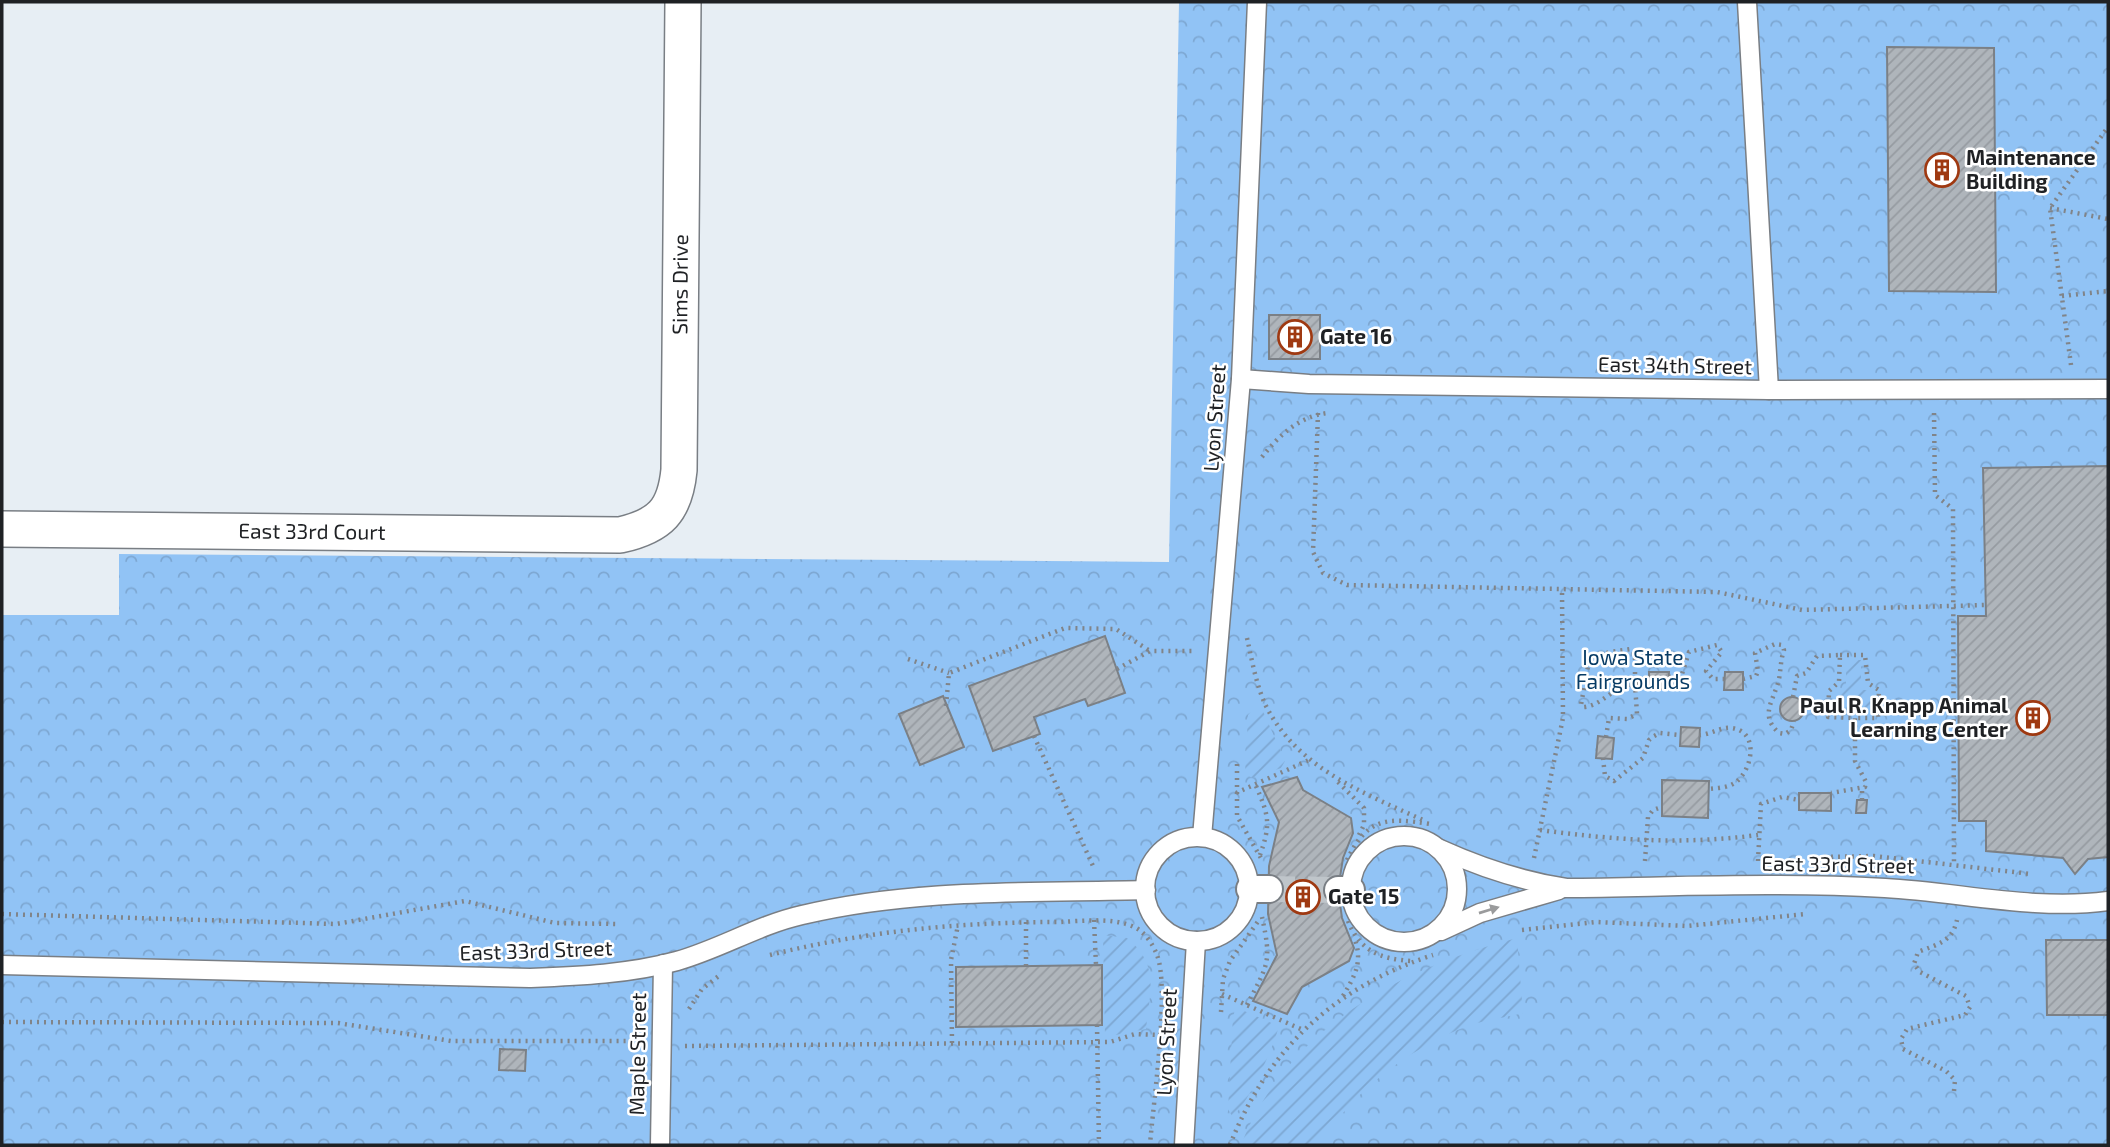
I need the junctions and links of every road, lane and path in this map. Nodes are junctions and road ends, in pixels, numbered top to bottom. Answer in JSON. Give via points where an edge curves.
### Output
{"nodes":[{"id":1,"x":683,"y":2,"type":"edge"},
{"id":2,"x":1256,"y":2,"type":"edge"},
{"id":3,"x":1747,"y":2,"type":"edge"},
{"id":4,"x":2108,"y":127,"type":"edge"},
{"id":5,"x":2050,"y":208,"type":"junction"},
{"id":6,"x":2108,"y":219,"type":"edge"},
{"id":7,"x":2108,"y":291,"type":"edge"},
{"id":8,"x":2062,"y":296,"type":"junction"},
{"id":9,"x":2072,"y":374,"type":"dead end"},
{"id":10,"x":1241,"y":379,"type":"junction"},
{"id":11,"x":1319,"y":384,"type":"junction"},
{"id":12,"x":2108,"y":389,"type":"edge"},
{"id":13,"x":1769,"y":390,"type":"junction"},
{"id":14,"x":1934,"y":412,"type":"dead end"},
{"id":15,"x":1318,"y":414,"type":"junction"},
{"id":16,"x":1258,"y":461,"type":"dead end"},
{"id":17,"x":2,"y":529,"type":"edge"},
{"id":18,"x":620,"y":535,"type":"joint"},
{"id":19,"x":1562,"y":589,"type":"junction"},
{"id":20,"x":1986,"y":605,"type":"dead end"},
{"id":21,"x":1953,"y":606,"type":"junction"},
{"id":22,"x":1244,"y":625,"type":"dead end"},
{"id":23,"x":1246,"y":635,"type":"dead end"},
{"id":24,"x":1150,"y":651,"type":"junction"},
{"id":25,"x":1220,"y":652,"type":"junction"},
{"id":26,"x":1840,"y":655,"type":"junction"},
{"id":27,"x":908,"y":659,"type":"dead end"},
{"id":28,"x":1117,"y":669,"type":"dead end"},
{"id":29,"x":949,"y":673,"type":"junction"},
{"id":30,"x":1669,"y":677,"type":"dead end"},
{"id":31,"x":1724,"y":679,"type":"dead end"},
{"id":32,"x":1743,"y":679,"type":"dead end"},
{"id":33,"x":1635,"y":684,"type":"junction"},
{"id":34,"x":1649,"y":684,"type":"dead end"},
{"id":35,"x":1793,"y":697,"type":"dead end"},
{"id":36,"x":946,"y":706,"type":"dead end"},
{"id":37,"x":1855,"y":718,"type":"junction"},
{"id":38,"x":1794,"y":721,"type":"dead end"},
{"id":39,"x":1681,"y":735,"type":"dead end"},
{"id":40,"x":1699,"y":735,"type":"dead end"},
{"id":41,"x":1034,"y":736,"type":"dead end"},
{"id":42,"x":1605,"y":737,"type":"dead end"},
{"id":43,"x":1237,"y":755,"type":"dead end"},
{"id":44,"x":1603,"y":758,"type":"dead end"},
{"id":45,"x":1309,"y":760,"type":"junction"},
{"id":46,"x":1334,"y":779,"type":"junction"},
{"id":47,"x":1256,"y":786,"type":"junction"},
{"id":48,"x":1862,"y":788,"type":"junction"},
{"id":49,"x":1709,"y":789,"type":"dead end"},
{"id":50,"x":1236,"y":793,"type":"junction"},
{"id":51,"x":1831,"y":793,"type":"dead end"},
{"id":52,"x":1799,"y":800,"type":"dead end"},
{"id":53,"x":1862,"y":800,"type":"dead end"},
{"id":54,"x":1662,"y":807,"type":"dead end"},
{"id":55,"x":1432,"y":824,"type":"dead end"},
{"id":56,"x":1758,"y":827,"type":"dead end"},
{"id":57,"x":1540,"y":830,"type":"junction"},
{"id":58,"x":1758,"y":835,"type":"dead end"},
{"id":59,"x":1202,"y":837,"type":"junction"},
{"id":60,"x":1357,"y":839,"type":"dead end"},
{"id":61,"x":1646,"y":841,"type":"junction"},
{"id":62,"x":1440,"y":849,"type":"junction"},
{"id":63,"x":1260,"y":856,"type":"junction"},
{"id":64,"x":1534,"y":858,"type":"dead end"},
{"id":65,"x":1954,"y":865,"type":"dead end"},
{"id":66,"x":1644,"y":887,"type":"junction"},
{"id":67,"x":1566,"y":888,"type":"junction"},
{"id":68,"x":1261,"y":889,"type":"junction"},
{"id":69,"x":1146,"y":890,"type":"junction"},
{"id":70,"x":1094,"y":891,"type":"junction"},
{"id":71,"x":2108,"y":901,"type":"edge"},
{"id":72,"x":1811,"y":913,"type":"dead end"},
{"id":73,"x":2,"y":914,"type":"edge"},
{"id":74,"x":1261,"y":916,"type":"junction"},
{"id":75,"x":1957,"y":920,"type":"dead end"},
{"id":76,"x":1026,"y":922,"type":"junction"},
{"id":77,"x":1094,"y":922,"type":"junction"},
{"id":78,"x":616,"y":924,"type":"dead end"},
{"id":79,"x":958,"y":925,"type":"junction"},
{"id":80,"x":1508,"y":932,"type":"dead end"},
{"id":81,"x":1354,"y":936,"type":"dead end"},
{"id":82,"x":1427,"y":938,"type":"junction"},
{"id":83,"x":1196,"y":941,"type":"junction"},
{"id":84,"x":1440,"y":953,"type":"dead end"},
{"id":85,"x":767,"y":956,"type":"dead end"},
{"id":86,"x":663,"y":964,"type":"junction"},
{"id":87,"x":2,"y":965,"type":"edge"},
{"id":88,"x":1096,"y":965,"type":"dead end"},
{"id":89,"x":1026,"y":966,"type":"dead end"},
{"id":90,"x":731,"y":970,"type":"dead end"},
{"id":91,"x":1222,"y":994,"type":"junction"},
{"id":92,"x":1340,"y":1000,"type":"junction"},
{"id":93,"x":1247,"y":1005,"type":"junction"},
{"id":94,"x":687,"y":1015,"type":"dead end"},
{"id":95,"x":1220,"y":1021,"type":"dead end"},
{"id":96,"x":2,"y":1022,"type":"edge"},
{"id":97,"x":1097,"y":1024,"type":"dead end"},
{"id":98,"x":1303,"y":1030,"type":"junction"},
{"id":99,"x":681,"y":1034,"type":"dead end"},
{"id":100,"x":1159,"y":1035,"type":"junction"},
{"id":101,"x":662,"y":1041,"type":"junction"},
{"id":102,"x":1098,"y":1042,"type":"junction"},
{"id":103,"x":952,"y":1043,"type":"junction"},
{"id":104,"x":1954,"y":1091,"type":"dead end"},
{"id":105,"x":660,"y":1145,"type":"edge"},
{"id":106,"x":1099,"y":1145,"type":"edge"},
{"id":107,"x":1150,"y":1145,"type":"edge"},
{"id":108,"x":1184,"y":1145,"type":"edge"},
{"id":109,"x":1230,"y":1145,"type":"edge"}],
"edges":[{"from":1,"to":18,"type":"street","name":"Sims Drive","via":[[677,492],[665,514],[645,529]]},
{"from":2,"to":10,"type":"lane","name":"Lyon Street"},
{"from":3,"to":13,"type":"lane"},
{"from":4,"to":5,"type":"path"},
{"from":5,"to":6,"type":"path"},
{"from":5,"to":8,"type":"path"},
{"from":7,"to":8,"type":"path"},
{"from":8,"to":9,"type":"path"},
{"from":10,"to":11,"type":"lane","name":"East 34th Street"},
{"from":10,"to":25,"type":"lane","name":"Lyon Street"},
{"from":11,"to":13,"type":"lane","name":"East 34th Street"},
{"from":11,"to":15,"type":"path"},
{"from":12,"to":13,"type":"lane","name":"East 34th Street"},
{"from":14,"to":21,"type":"path","via":[[1935,495],[1953,509]]},
{"from":15,"to":16,"type":"path","via":[[1293,426]]},
{"from":15,"to":19,"type":"path","via":[[1313,552],[1323,573],[1347,585]]},
{"from":17,"to":18,"type":"street","name":"East 33rd Court"},
{"from":19,"to":21,"type":"path","via":[[1717,592],[1802,610]]},
{"from":19,"to":57,"type":"path","via":[[1563,718]]},
{"from":20,"to":21,"type":"path"},
{"from":21,"to":65,"type":"path"},
{"from":22,"to":25,"type":"path","via":[[1242,652]]},
{"from":23,"to":45,"type":"path","via":[[1266,706]]},
{"from":24,"to":25,"type":"path"},
{"from":24,"to":28,"type":"path"},
{"from":24,"to":29,"type":"path","via":[[1116,629],[1065,628]]},
{"from":25,"to":59,"type":"lane","name":"Lyon Street"},
{"from":26,"to":35,"type":"path","via":[[1817,656],[1806,673],[1797,676]]},
{"from":26,"to":37,"type":"path","via":[[1839,682],[1829,691],[1828,717]]},
{"from":26,"to":37,"type":"path","via":[[1865,655],[1868,682],[1879,690],[1878,718]]},
{"from":27,"to":29,"type":"path"},
{"from":29,"to":36,"type":"path"},
{"from":30,"to":31,"type":"path","via":[[1682,674],[1689,652],[1717,645],[1722,652],[1706,671],[1713,679]]},
{"from":32,"to":38,"type":"path","via":[[1756,676],[1755,653],[1782,645],[1777,684],[1768,701],[1769,719],[1785,734]]},
{"from":33,"to":33,"type":"path","via":[[1636,654],[1630,649],[1596,657],[1589,661],[1581,705],[1591,707],[1620,686]]},
{"from":33,"to":34,"type":"path"},
{"from":33,"to":42,"type":"path","via":[[1637,714],[1627,719],[1609,718]]},
{"from":37,"to":48,"type":"path","via":[[1855,761],[1866,782]]},
{"from":39,"to":44,"type":"path","via":[[1660,733],[1648,740],[1643,758],[1614,781],[1605,776]]},
{"from":40,"to":49,"type":"path","via":[[1733,728],[1742,732],[1751,748],[1749,767],[1742,776],[1733,784]]},
{"from":41,"to":70,"type":"path","via":[[1093,862]]},
{"from":43,"to":50,"type":"path"},
{"from":45,"to":46,"type":"path"},
{"from":45,"to":47,"type":"path"},
{"from":46,"to":55,"type":"path"},
{"from":46,"to":60,"type":"path","via":[[1364,808],[1364,825]]},
{"from":47,"to":50,"type":"path"},
{"from":47,"to":63,"type":"path","via":[[1269,827]]},
{"from":48,"to":51,"type":"path"},
{"from":48,"to":53,"type":"path"},
{"from":50,"to":63,"type":"path","via":[[1237,816]]},
{"from":52,"to":56,"type":"path","via":[[1782,797],[1761,804]]},
{"from":54,"to":61,"type":"path","via":[[1648,817]]},
{"from":57,"to":61,"type":"path"},
{"from":57,"to":64,"type":"path"},
{"from":58,"to":61,"type":"path","via":[[1703,842]]},
{"from":59,"to":68,"type":"lane","via":[[1217,841],[1241,860]]},
{"from":59,"to":69,"type":"lane","via":[[1185,838],[1156,857]]},
{"from":61,"to":66,"type":"path"},
{"from":62,"to":67,"type":"lane","name":"East 33rd Street","via":[[1484,869]]},
{"from":62,"to":82,"type":"lane","via":[[1457,880],[1457,897],[1446,921]]},
{"from":62,"to":82,"type":"lane","name":"East 33rd Street","via":[[1413,836],[1382,840],[1359,860],[1344,890],[1362,923],[1376,934],[1392,942]]},
{"from":63,"to":68,"type":"path","via":[[1266,867]]},
{"from":66,"to":67,"type":"lane","name":"East 33rd Street"},
{"from":66,"to":71,"type":"lane","name":"East 33rd Street","via":[[1835,885],[2022,902]]},
{"from":82,"to":67,"type":"lane","name":"East 33rd Street","one_way":true,"via":[[1480,913]]},
{"from":68,"to":74,"type":"path"},
{"from":68,"to":83,"type":"lane","via":[[1233,927],[1222,935]]},
{"from":69,"to":70,"type":"lane","name":"East 33rd Street"},
{"from":69,"to":83,"type":"lane","via":[[1148,905],[1166,931]]},
{"from":70,"to":77,"type":"path"},
{"from":70,"to":86,"type":"lane","name":"East 33rd Street","via":[[943,894],[876,901],[800,915]]},
{"from":72,"to":80,"type":"path","via":[[1687,926],[1596,922]]},
{"from":73,"to":78,"type":"path","via":[[336,924],[465,901],[555,923]]},
{"from":74,"to":91,"type":"path","via":[[1230,961]]},
{"from":74,"to":93,"type":"path","via":[[1270,952]]},
{"from":75,"to":104,"type":"path","via":[[1954,934],[1918,952],[1914,964],[1920,972],[1966,996],[1970,1007],[1965,1015],[1907,1029],[1901,1039],[1903,1049],[1946,1071],[1955,1080]]},
{"from":76,"to":77,"type":"path"},
{"from":76,"to":79,"type":"path"},
{"from":76,"to":89,"type":"path"},
{"from":77,"to":88,"type":"path"},
{"from":77,"to":100,"type":"path","via":[[1135,927],[1158,956],[1162,988]]},
{"from":79,"to":85,"type":"path","via":[[881,933]]},
{"from":79,"to":103,"type":"path","via":[[951,960]]},
{"from":81,"to":92,"type":"path","via":[[1360,954],[1357,972]]},
{"from":83,"to":108,"type":"lane","name":"Lyon Street"},
{"from":84,"to":92,"type":"path","via":[[1401,966]]},
{"from":86,"to":87,"type":"lane","name":"East 33rd Street","via":[[605,975],[530,978]]},
{"from":86,"to":101,"type":"lane","name":"Maple Street"},
{"from":90,"to":94,"type":"path","via":[[702,989]]},
{"from":91,"to":93,"type":"path"},
{"from":91,"to":95,"type":"path"},
{"from":92,"to":98,"type":"path"},
{"from":93,"to":98,"type":"path"},
{"from":96,"to":101,"type":"path","via":[[338,1023],[451,1041]]},
{"from":97,"to":102,"type":"path"},
{"from":98,"to":109,"type":"path","via":[[1284,1048]]},
{"from":99,"to":103,"type":"path","via":[[680,1046]]},
{"from":100,"to":102,"type":"path","via":[[1135,1034]]},
{"from":100,"to":107,"type":"path"},
{"from":101,"to":105,"type":"lane","name":"Maple Street"},
{"from":102,"to":103,"type":"path"},
{"from":102,"to":106,"type":"path"}]}
